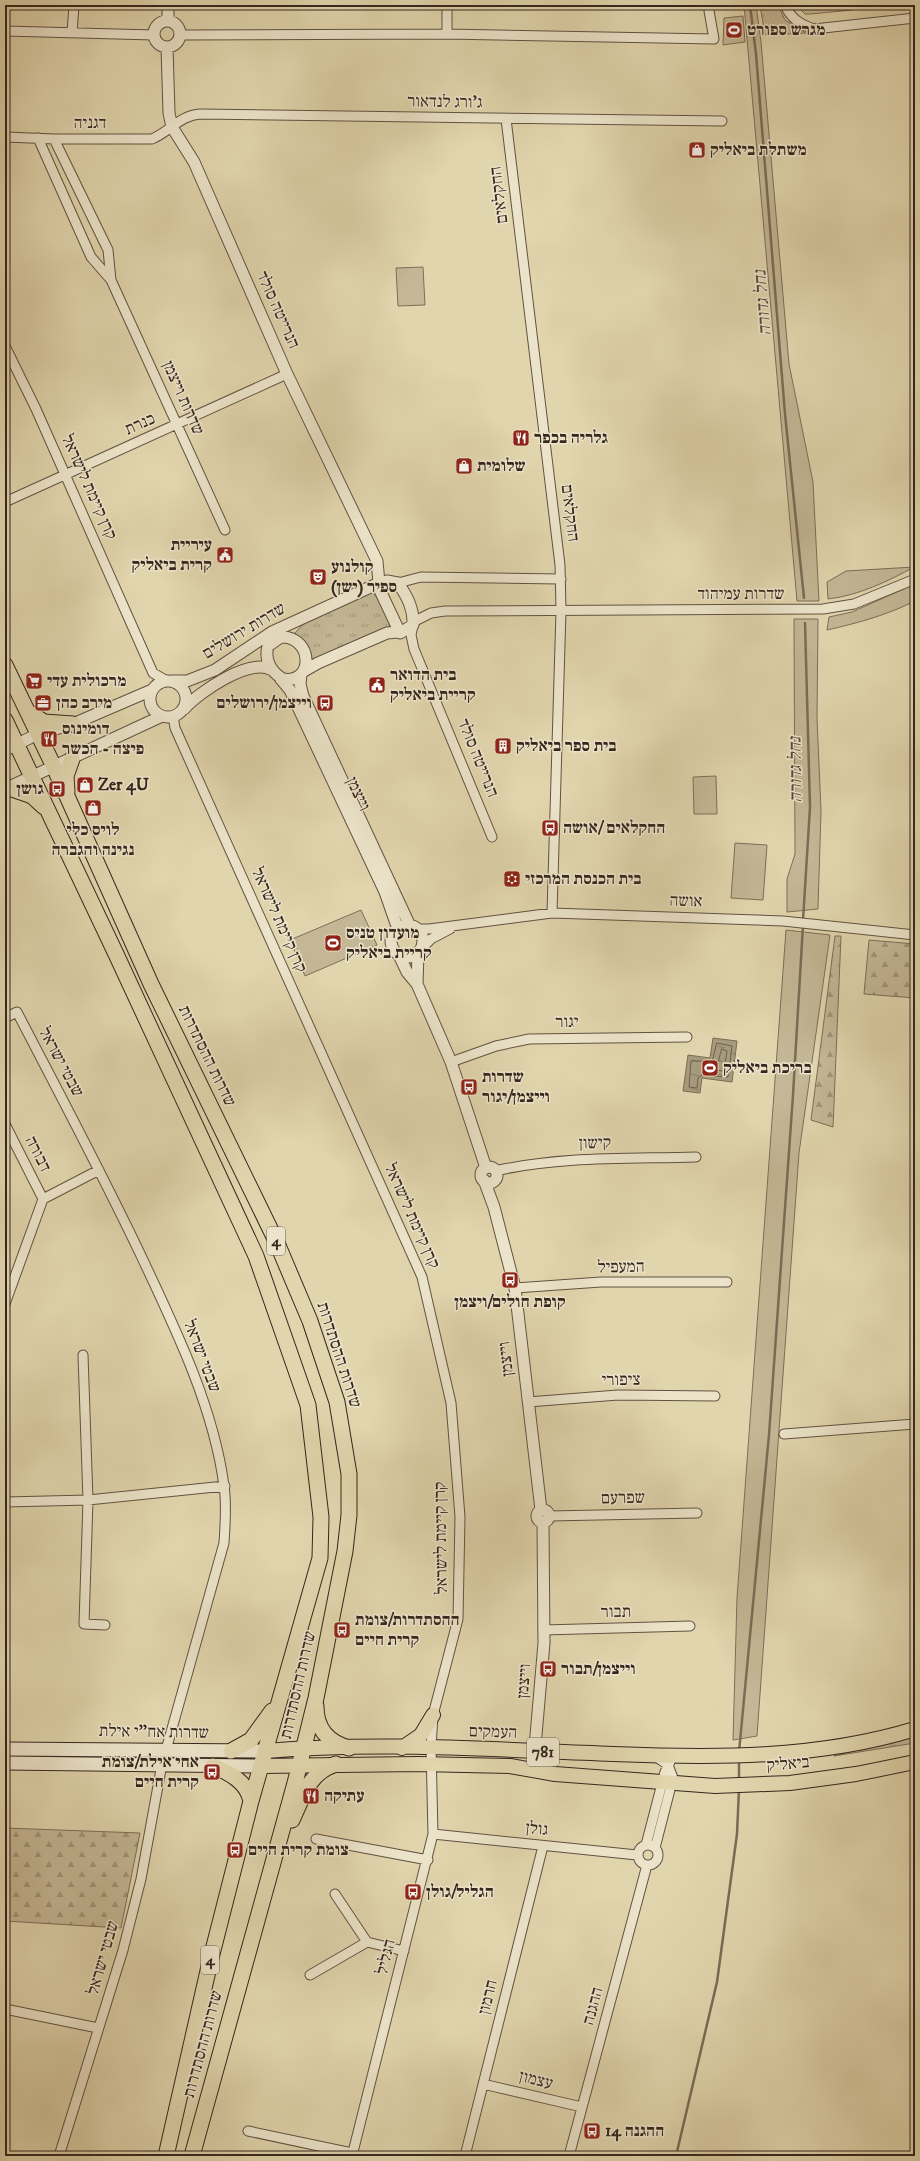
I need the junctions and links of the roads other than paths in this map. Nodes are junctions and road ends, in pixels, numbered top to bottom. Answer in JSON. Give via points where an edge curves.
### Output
{"nodes":[{"id":1,"x":74,"y":5,"type":"edge"},
{"id":2,"x":168,"y":5,"type":"edge"},
{"id":3,"x":447,"y":5,"type":"edge"},
{"id":4,"x":708,"y":5,"type":"edge"},
{"id":5,"x":785,"y":5,"type":"edge"},
{"id":6,"x":915,"y":18,"type":"edge"},
{"id":7,"x":168,"y":21,"type":"junction"},
{"id":8,"x":5,"y":31,"type":"edge"},
{"id":9,"x":72,"y":34,"type":"junction"},
{"id":10,"x":447,"y":34,"type":"junction"},
{"id":11,"x":179,"y":35,"type":"junction"},
{"id":12,"x":154,"y":36,"type":"junction"},
{"id":13,"x":167,"y":47,"type":"junction"},
{"id":14,"x":506,"y":119,"type":"junction"},
{"id":15,"x":722,"y":121,"type":"dead end"},
{"id":16,"x":172,"y":127,"type":"junction"},
{"id":17,"x":5,"y":137,"type":"edge"},
{"id":18,"x":38,"y":138,"type":"junction"},
{"id":19,"x":54,"y":139,"type":"junction"},
{"id":20,"x":112,"y":280,"type":"junction"},
{"id":21,"x":5,"y":346,"type":"edge"},
{"id":22,"x":287,"y":374,"type":"junction"},
{"id":23,"x":177,"y":425,"type":"junction"},
{"id":24,"x":66,"y":475,"type":"junction"},
{"id":25,"x":5,"y":502,"type":"edge"},
{"id":26,"x":225,"y":530,"type":"dead end"},
{"id":27,"x":561,"y":579,"type":"junction"},
{"id":28,"x":915,"y":579,"type":"edge"},
{"id":29,"x":378,"y":583,"type":"junction"},
{"id":30,"x":398,"y":583,"type":"junction"},
{"id":31,"x":561,"y":611,"type":"junction"},
{"id":32,"x":315,"y":612,"type":"junction"},
{"id":33,"x":413,"y":623,"type":"junction"},
{"id":34,"x":399,"y":632,"type":"junction"},
{"id":35,"x":276,"y":640,"type":"junction"},
{"id":36,"x":414,"y":649,"type":"junction"},
{"id":37,"x":5,"y":665,"type":"edge"},
{"id":38,"x":215,"y":670,"type":"junction"},
{"id":39,"x":272,"y":670,"type":"junction"},
{"id":40,"x":302,"y":673,"type":"junction"},
{"id":41,"x":280,"y":678,"type":"junction"},
{"id":42,"x":169,"y":681,"type":"junction"},
{"id":43,"x":152,"y":690,"type":"junction"},
{"id":44,"x":26,"y":710,"type":"junction"},
{"id":45,"x":172,"y":714,"type":"junction"},
{"id":46,"x":5,"y":720,"type":"edge"},
{"id":47,"x":73,"y":724,"type":"junction"},
{"id":48,"x":38,"y":734,"type":"junction"},
{"id":49,"x":11,"y":747,"type":"edge"},
{"id":50,"x":72,"y":759,"type":"junction"},
{"id":51,"x":54,"y":767,"type":"junction"},
{"id":52,"x":32,"y":777,"type":"junction"},
{"id":53,"x":7,"y":788,"type":"edge"},
{"id":54,"x":68,"y":799,"type":"junction"},
{"id":55,"x":48,"y":811,"type":"junction"},
{"id":56,"x":492,"y":837,"type":"dead end"},
{"id":57,"x":552,"y":913,"type":"junction"},
{"id":58,"x":456,"y":926,"type":"junction"},
{"id":59,"x":413,"y":927,"type":"junction"},
{"id":60,"x":398,"y":929,"type":"junction"},
{"id":61,"x":915,"y":935,"type":"edge"},
{"id":62,"x":420,"y":950,"type":"junction"},
{"id":63,"x":399,"y":955,"type":"junction"},
{"id":64,"x":417,"y":984,"type":"junction"},
{"id":65,"x":5,"y":1018,"type":"edge"},
{"id":66,"x":687,"y":1037,"type":"dead end"},
{"id":67,"x":451,"y":1062,"type":"junction"},
{"id":68,"x":5,"y":1124,"type":"edge"},
{"id":69,"x":8,"y":1136,"type":"edge"},
{"id":70,"x":696,"y":1157,"type":"dead end"},
{"id":71,"x":99,"y":1170,"type":"junction"},
{"id":72,"x":492,"y":1172,"type":"junction"},
{"id":73,"x":43,"y":1199,"type":"junction"},
{"id":74,"x":494,"y":1207,"type":"junction"},
{"id":75,"x":727,"y":1282,"type":"dead end"},
{"id":76,"x":515,"y":1288,"type":"junction"},
{"id":77,"x":5,"y":1304,"type":"edge"},
{"id":78,"x":83,"y":1355,"type":"dead end"},
{"id":79,"x":715,"y":1396,"type":"dead end"},
{"id":80,"x":528,"y":1402,"type":"junction"},
{"id":81,"x":915,"y":1424,"type":"edge"},
{"id":82,"x":784,"y":1434,"type":"dead end"},
{"id":83,"x":225,"y":1486,"type":"junction"},
{"id":84,"x":88,"y":1500,"type":"junction"},
{"id":85,"x":5,"y":1502,"type":"edge"},
{"id":86,"x":697,"y":1513,"type":"dead end"},
{"id":87,"x":544,"y":1516,"type":"junction"},
{"id":88,"x":106,"y":1625,"type":"dead end"},
{"id":89,"x":690,"y":1626,"type":"dead end"},
{"id":90,"x":543,"y":1630,"type":"junction"},
{"id":91,"x":280,"y":1698,"type":"junction"},
{"id":92,"x":316,"y":1698,"type":"junction"},
{"id":93,"x":433,"y":1715,"type":"junction"},
{"id":94,"x":915,"y":1729,"type":"edge"},
{"id":95,"x":303,"y":1748,"type":"junction"},
{"id":96,"x":350,"y":1748,"type":"junction"},
{"id":97,"x":402,"y":1748,"type":"junction"},
{"id":98,"x":430,"y":1748,"type":"junction"},
{"id":99,"x":5,"y":1749,"type":"edge"},
{"id":100,"x":166,"y":1750,"type":"junction"},
{"id":101,"x":231,"y":1751,"type":"junction"},
{"id":102,"x":266,"y":1751,"type":"junction"},
{"id":103,"x":536,"y":1752,"type":"junction"},
{"id":104,"x":655,"y":1756,"type":"junction"},
{"id":105,"x":682,"y":1756,"type":"junction"},
{"id":106,"x":5,"y":1762,"type":"edge"},
{"id":107,"x":915,"y":1762,"type":"edge"},
{"id":108,"x":162,"y":1764,"type":"junction"},
{"id":109,"x":336,"y":1764,"type":"junction"},
{"id":110,"x":431,"y":1764,"type":"junction"},
{"id":111,"x":298,"y":1765,"type":"junction"},
{"id":112,"x":668,"y":1765,"type":"junction"},
{"id":113,"x":213,"y":1766,"type":"junction"},
{"id":114,"x":261,"y":1766,"type":"junction"},
{"id":115,"x":533,"y":1770,"type":"junction"},
{"id":116,"x":668,"y":1784,"type":"junction"},
{"id":117,"x":251,"y":1801,"type":"junction"},
{"id":118,"x":434,"y":1834,"type":"junction"},
{"id":119,"x":316,"y":1839,"type":"dead end"},
{"id":120,"x":646,"y":1845,"type":"junction"},
{"id":121,"x":543,"y":1846,"type":"junction"},
{"id":122,"x":655,"y":1848,"type":"junction"},
{"id":123,"x":275,"y":1853,"type":"junction"},
{"id":124,"x":637,"y":1855,"type":"junction"},
{"id":125,"x":428,"y":1860,"type":"junction"},
{"id":126,"x":647,"y":1865,"type":"junction"},
{"id":127,"x":335,"y":1894,"type":"dead end"},
{"id":128,"x":367,"y":1942,"type":"junction"},
{"id":129,"x":404,"y":1951,"type":"junction"},
{"id":130,"x":310,"y":1976,"type":"dead end"},
{"id":131,"x":5,"y":2009,"type":"edge"},
{"id":132,"x":98,"y":2028,"type":"junction"},
{"id":133,"x":483,"y":2084,"type":"junction"},
{"id":134,"x":582,"y":2107,"type":"junction"},
{"id":135,"x":248,"y":2131,"type":"dead end"},
{"id":136,"x":352,"y":2154,"type":"edge"},
{"id":137,"x":59,"y":2156,"type":"edge"},
{"id":138,"x":166,"y":2156,"type":"edge"},
{"id":139,"x":192,"y":2156,"type":"edge"},
{"id":140,"x":465,"y":2156,"type":"edge"},
{"id":141,"x":569,"y":2156,"type":"edge"}],
"edges":[{"from":1,"to":9,"type":"street"},
{"from":2,"to":7,"type":"street"},
{"from":3,"to":10,"type":"street"},
{"from":4,"to":10,"type":"street","via":[[714,39]]},
{"from":5,"to":6,"type":"street","via":[[788,13],[800,24],[814,29]]},
{"from":7,"to":11,"type":"street","via":[[178,28]]},
{"from":7,"to":12,"type":"street","via":[[157,25]]},
{"from":8,"to":9,"type":"street"},
{"from":9,"to":12,"type":"street"},
{"from":10,"to":11,"type":"street"},
{"from":11,"to":13,"type":"street","via":[[175,43]]},
{"from":12,"to":13,"type":"street","via":[[157,42]]},
{"from":13,"to":16,"type":"street","name":"הנרייטה סולד","via":[[169,113]]},
{"from":14,"to":15,"type":"street","name":"ג'ורג לנדאור"},
{"from":14,"to":16,"type":"street","name":"ג'ורג לנדאור","via":[[194,114]]},
{"from":14,"to":27,"type":"street","name":"החקלאים"},
{"from":16,"to":19,"type":"street","name":"דגניה","via":[[152,139]]},
{"from":16,"to":22,"type":"street","name":"הנרייטה סולד","via":[[194,162]]},
{"from":17,"to":18,"type":"street","name":"דגניה"},
{"from":18,"to":19,"type":"street","name":"דגניה"},
{"from":18,"to":20,"type":"street","name":"שדרות וייצמן","via":[[91,257]]},
{"from":19,"to":20,"type":"street","name":"שדרות וייצמן","via":[[108,250]]},
{"from":20,"to":23,"type":"street","name":"שדרות וייצמן"},
{"from":21,"to":24,"type":"street","name":"קרן קיימת לישראל"},
{"from":22,"to":23,"type":"street","name":"כנרת"},
{"from":22,"to":29,"type":"street","name":"הנרייטה סולד","via":[[377,561]]},
{"from":23,"to":24,"type":"street","name":"כנרת"},
{"from":23,"to":26,"type":"street","name":"שדרות וייצמן"},
{"from":24,"to":25,"type":"street","name":"כנרת"},
{"from":24,"to":42,"type":"street","name":"קרן קיימת לישראל","via":[[153,673]]},
{"from":27,"to":30,"type":"street","via":[[421,577]]},
{"from":27,"to":31,"type":"street","name":"החקלאים"},
{"from":28,"to":31,"type":"street","name":"שדרות עמיהוד","via":[[854,604],[823,609]]},
{"from":29,"to":30,"type":"street"},
{"from":29,"to":32,"type":"street","name":"שדרות ירושלים"},
{"from":29,"to":34,"type":"street","name":"הנרייטה סולד"},
{"from":30,"to":33,"type":"street","via":[[406,594]]},
{"from":31,"to":33,"type":"street","via":[[444,611],[431,613]]},
{"from":31,"to":57,"type":"street","name":"החקלאים"},
{"from":32,"to":35,"type":"street"},
{"from":32,"to":38,"type":"street","name":"שדרות ירושלים","via":[[272,632]]},
{"from":33,"to":34,"type":"street"},
{"from":33,"to":36,"type":"street","name":"הנרייטה סולד","via":[[411,635]]},
{"from":34,"to":36,"type":"street","name":"הנרייטה סולד"},
{"from":34,"to":40,"type":"street","via":[[387,633],[318,663]]},
{"from":35,"to":38,"type":"street","via":[[257,652]]},
{"from":35,"to":39,"type":"street","via":[[266,656]]},
{"from":35,"to":40,"type":"street","via":[[294,638],[301,645],[306,657]]},
{"from":36,"to":56,"type":"street","name":"הנרייטה סולד"},
{"from":37,"to":44,"type":"highway","number":"4"},
{"from":38,"to":42,"type":"street","name":"שדרות ירושלים","via":[[187,681]]},
{"from":39,"to":41,"type":"street"},
{"from":39,"to":45,"type":"street","name":"שדרות ירושלים","via":[[260,666],[248,669],[201,692]]},
{"from":40,"to":41,"type":"street","via":[[292,679]]},
{"from":40,"to":59,"type":"street","name":"וייצמן","via":[[300,684],[303,696]]},
{"from":41,"to":60,"type":"street","name":"וייצמן","via":[[290,690],[385,892]]},
{"from":42,"to":43,"type":"street","via":[[158,684]]},
{"from":42,"to":45,"type":"street","via":[[182,687],[186,699]]},
{"from":43,"to":45,"type":"street","via":[[150,703],[154,712]]},
{"from":43,"to":47,"type":"street"},
{"from":44,"to":47,"type":"highway","via":[[44,722]]},
{"from":44,"to":48,"type":"highway","number":"4"},
{"from":45,"to":50,"type":"street","name":"שדרות ירושלים"},
{"from":45,"to":93,"type":"street","name":"קרן קיימת לישראל","via":[[175,728],[422,1277],[451,1403],[460,1517],[458,1619]]},
{"from":46,"to":49,"type":"highway","number":"4"},
{"from":47,"to":48,"type":"street"},
{"from":48,"to":49,"type":"street"},
{"from":48,"to":51,"type":"highway","number":"4"},
{"from":49,"to":52,"type":"highway","number":"4"},
{"from":50,"to":51,"type":"street","name":"שדרות ירושלים"},
{"from":50,"to":54,"type":"highway","via":[[66,776]]},
{"from":51,"to":52,"type":"street","name":"שדרות ירושלים"},
{"from":51,"to":54,"type":"highway","name":"שדרות ההסתדרות","number":"4"},
{"from":52,"to":53,"type":"street","name":"שדרות ירושלים"},
{"from":52,"to":55,"type":"highway","name":"שדרות ההסתדרות","number":"4"},
{"from":53,"to":55,"type":"highway","via":[[32,796]]},
{"from":54,"to":92,"type":"highway","name":"שדרות ההסתדרות","number":"4","via":[[151,984],[277,1243],[310,1321],[337,1402],[349,1474],[349,1515],[345,1551]]},
{"from":55,"to":91,"type":"highway","name":"שדרות ההסתדרות","number":"4","via":[[256,1256],[308,1405],[321,1517],[320,1558]]},
{"from":57,"to":58,"type":"street","name":"אושה"},
{"from":57,"to":61,"type":"street","name":"אושה","via":[[798,923]]},
{"from":58,"to":59,"type":"street","name":"אושה"},
{"from":58,"to":62,"type":"street","name":"אושה","via":[[432,939]]},
{"from":59,"to":60,"type":"street"},
{"from":59,"to":62,"type":"street","via":[[423,938]]},
{"from":60,"to":63,"type":"street","via":[[392,941],[394,950]]},
{"from":62,"to":63,"type":"street","via":[[411,957]]},
{"from":62,"to":64,"type":"street","name":"וייצמן"},
{"from":63,"to":64,"type":"street","name":"וייצמן","via":[[407,972]]},
{"from":64,"to":67,"type":"street","name":"וייצמן"},
{"from":65,"to":71,"type":"street","name":"שבטי ישראל","via":[[17,1012]]},
{"from":66,"to":67,"type":"street","name":"יגור","via":[[530,1039],[496,1046]]},
{"from":67,"to":72,"type":"street","name":"וייצמן"},
{"from":68,"to":69,"type":"street","name":"דבורה"},
{"from":69,"to":73,"type":"street","name":"דבורה"},
{"from":70,"to":72,"type":"street","name":"קישון","via":[[572,1160],[527,1164]]},
{"from":71,"to":73,"type":"street"},
{"from":71,"to":83,"type":"street","name":"שבטי ישראל","via":[[176,1329],[217,1446]]},
{"from":72,"to":74,"type":"street","name":"וייצמן"},
{"from":72,"to":74,"type":"street","name":"וייצמן","via":[[481,1173]]},
{"from":73,"to":77,"type":"street"},
{"from":74,"to":76,"type":"street","name":"וייצמן"},
{"from":75,"to":76,"type":"street","name":"המעפיל","via":[[601,1282]]},
{"from":76,"to":80,"type":"street","name":"וייצמן"},
{"from":78,"to":84,"type":"street"},
{"from":79,"to":80,"type":"street","name":"ציפורי","via":[[618,1395]]},
{"from":80,"to":87,"type":"street","name":"וייצמן"},
{"from":81,"to":82,"type":"street"},
{"from":83,"to":84,"type":"street"},
{"from":83,"to":100,"type":"street","name":"שבטי ישראל","via":[[224,1543]]},
{"from":84,"to":85,"type":"street"},
{"from":84,"to":88,"type":"street","via":[[84,1624]]},
{"from":86,"to":87,"type":"street","name":"שפרעם"},
{"from":87,"to":90,"type":"street","name":"וייצמן"},
{"from":89,"to":90,"type":"street","name":"תבור"},
{"from":90,"to":103,"type":"street","name":"וייצמן"},
{"from":91,"to":101,"type":"highway","via":[[251,1740]]},
{"from":91,"to":102,"type":"highway","name":"שדרות ההסתדרות","number":"4"},
{"from":92,"to":95,"type":"highway","name":"שדרות ההסתדרות","number":"4"},
{"from":92,"to":96,"type":"highway","via":[[316,1716],[320,1728],[334,1742]]},
{"from":93,"to":97,"type":"main road","via":[[421,1735]]},
{"from":93,"to":98,"type":"street","name":"קרן קיימת לישראל"},
{"from":94,"to":105,"type":"main road","name":"ביאליק","number":"781","via":[[848,1746],[770,1755]]},
{"from":95,"to":96,"type":"main road","name":"העמקים","number":"781"},
{"from":95,"to":102,"type":"main road","name":"שדרות אח\"י אילת"},
{"from":95,"to":111,"type":"highway","name":"שדרות ההסתדרות","number":"4"},
{"from":96,"to":97,"type":"main road","name":"העמקים","number":"781"},
{"from":97,"to":98,"type":"main road","name":"העמקים","number":"781"},
{"from":98,"to":103,"type":"main road","name":"העמקים","number":"781"},
{"from":98,"to":110,"type":"street","name":"קרן קיימת לישראל"},
{"from":99,"to":100,"type":"main road","name":"שדרות אח\"י אילת"},
{"from":100,"to":101,"type":"main road","name":"שדרות אח\"י אילת"},
{"from":101,"to":102,"type":"main road","name":"שדרות אח\"י אילת"},
{"from":102,"to":114,"type":"highway","name":"שדרות ההסתדרות","number":"4"},
{"from":103,"to":104,"type":"main road","name":"העמקים","number":"781"},
{"from":103,"to":115,"type":"street","name":"וייצמן"},
{"from":104,"to":105,"type":"main road","name":"העמקים","number":"781"},
{"from":104,"to":112,"type":"street"},
{"from":105,"to":112,"type":"street","via":[[672,1760]]},
{"from":106,"to":108,"type":"main road","name":"שדרות אח\"י אילת"},
{"from":107,"to":116,"type":"main road","name":"ביאליק","number":"781","via":[[837,1777],[774,1785]]},
{"from":108,"to":113,"type":"main road","name":"שדרות אח\"י אילת"},
{"from":108,"to":132,"type":"street","name":"שבטי ישראל","via":[[141,1879],[119,1963]]},
{"from":109,"to":110,"type":"main road","name":"העמקים","number":"781"},
{"from":109,"to":111,"type":"main road","name":"העמקים","number":"781"},
{"from":109,"to":123,"type":"highway","via":[[323,1769],[312,1780]]},
{"from":110,"to":115,"type":"main road","name":"העמקים","number":"781","via":[[518,1766]]},
{"from":110,"to":118,"type":"street","name":"הגליל"},
{"from":111,"to":114,"type":"main road","name":"שדרות אח\"י אילת"},
{"from":111,"to":123,"type":"highway","name":"שדרות ההסתדרות","number":"4"},
{"from":112,"to":116,"type":"street"},
{"from":113,"to":114,"type":"main road","name":"שדרות אח\"י אילת"},
{"from":113,"to":117,"type":"highway","via":[[235,1777],[247,1791]]},
{"from":114,"to":117,"type":"highway","name":"שדרות ההסתדרות","number":"4"},
{"from":115,"to":116,"type":"main road","name":"העמקים","number":"781"},
{"from":116,"to":120,"type":"street"},
{"from":116,"to":122,"type":"street"},
{"from":117,"to":138,"type":"highway","name":"שדרות ההסתדרות","number":"4","via":[[210,1962]]},
{"from":118,"to":121,"type":"street","name":"גולן"},
{"from":118,"to":125,"type":"street","name":"הגליל"},
{"from":119,"to":125,"type":"street"},
{"from":120,"to":122,"type":"street"},
{"from":120,"to":124,"type":"street","via":[[640,1848]]},
{"from":121,"to":124,"type":"street","name":"גולן"},
{"from":121,"to":133,"type":"street","name":"חרמון"},
{"from":122,"to":126,"type":"street","via":[[657,1858],[654,1863]]},
{"from":123,"to":139,"type":"highway","name":"שדרות ההסתדרות","number":"4"},
{"from":124,"to":126,"type":"street","via":[[641,1863]]},
{"from":125,"to":129,"type":"street","name":"הגליל"},
{"from":126,"to":134,"type":"street","name":"ההגנה"},
{"from":127,"to":128,"type":"street"},
{"from":128,"to":129,"type":"street"},
{"from":128,"to":130,"type":"street"},
{"from":129,"to":136,"type":"street","name":"הגליל"},
{"from":131,"to":132,"type":"street"},
{"from":132,"to":137,"type":"street","name":"שבטי ישראל"},
{"from":133,"to":134,"type":"street","name":"עצמון"},
{"from":133,"to":140,"type":"street","name":"חרמון"},
{"from":134,"to":141,"type":"street","name":"ההגנה"},
{"from":135,"to":136,"type":"street"}]}
